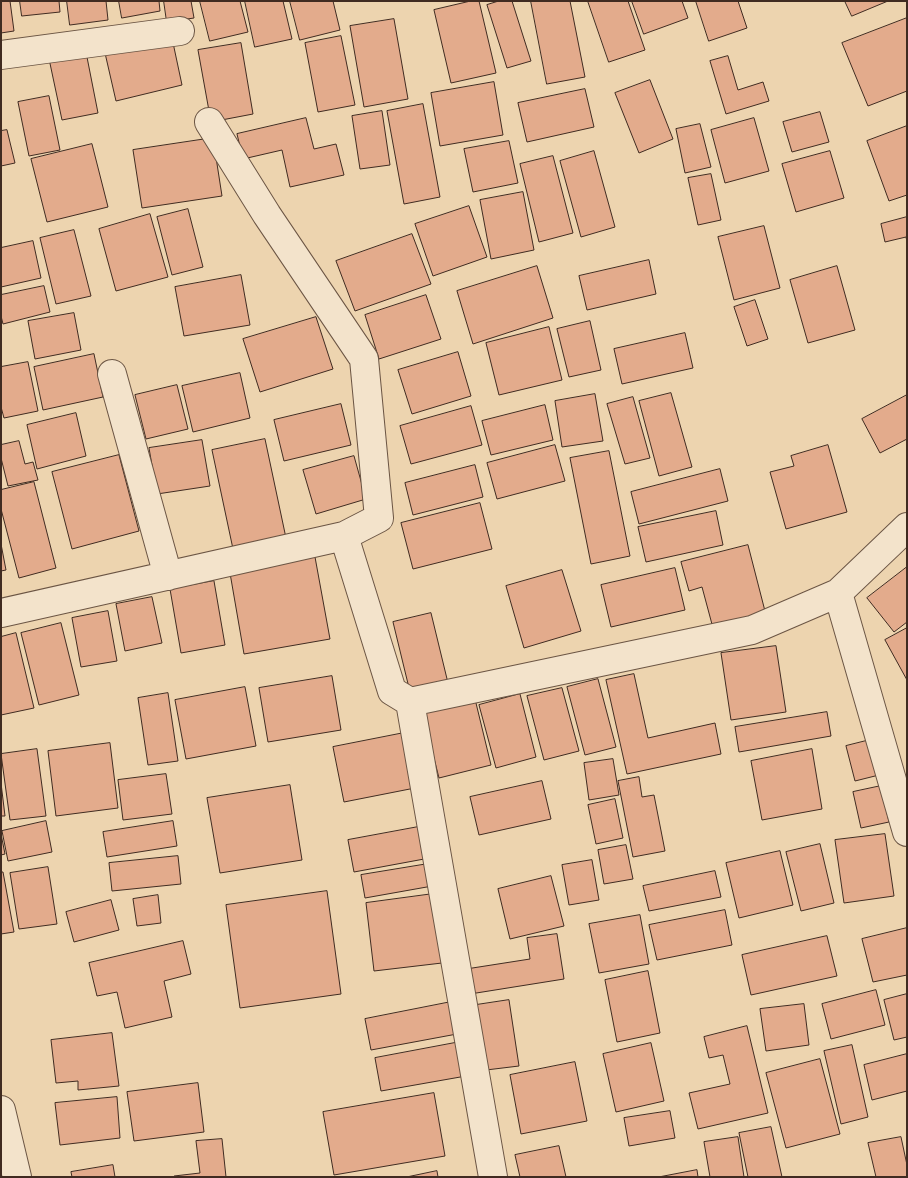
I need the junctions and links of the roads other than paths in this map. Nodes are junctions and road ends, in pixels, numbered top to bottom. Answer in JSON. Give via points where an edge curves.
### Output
{"nodes":[{"id":1,"x":180,"y":31,"type":"dead end"},
{"id":2,"x":1,"y":56,"type":"edge"},
{"id":3,"x":209,"y":122,"type":"dead end"},
{"id":4,"x":112,"y":374,"type":"dead end"},
{"id":5,"x":907,"y":527,"type":"edge"},
{"id":6,"x":344,"y":536,"type":"junction"},
{"id":7,"x":168,"y":576,"type":"junction"},
{"id":8,"x":838,"y":593,"type":"junction"},
{"id":9,"x":1,"y":613,"type":"edge"},
{"id":10,"x":410,"y":702,"type":"junction"},
{"id":11,"x":907,"y":832,"type":"edge"},
{"id":12,"x":1,"y":1110,"type":"edge"},
{"id":13,"x":17,"y":1177,"type":"edge"},
{"id":14,"x":493,"y":1177,"type":"edge"}],
"edges":[{"from":1,"to":2,"type":"street"},
{"from":3,"to":6,"type":"street","via":[[364,359],[379,518]]},
{"from":4,"to":7,"type":"street"},
{"from":5,"to":8,"type":"street"},
{"from":6,"to":7,"type":"street"},
{"from":6,"to":10,"type":"street","via":[[392,691]]},
{"from":7,"to":9,"type":"street"},
{"from":8,"to":10,"type":"street","via":[[752,630]]},
{"from":8,"to":11,"type":"street"},
{"from":10,"to":14,"type":"street"},
{"from":12,"to":13,"type":"street"}]}
